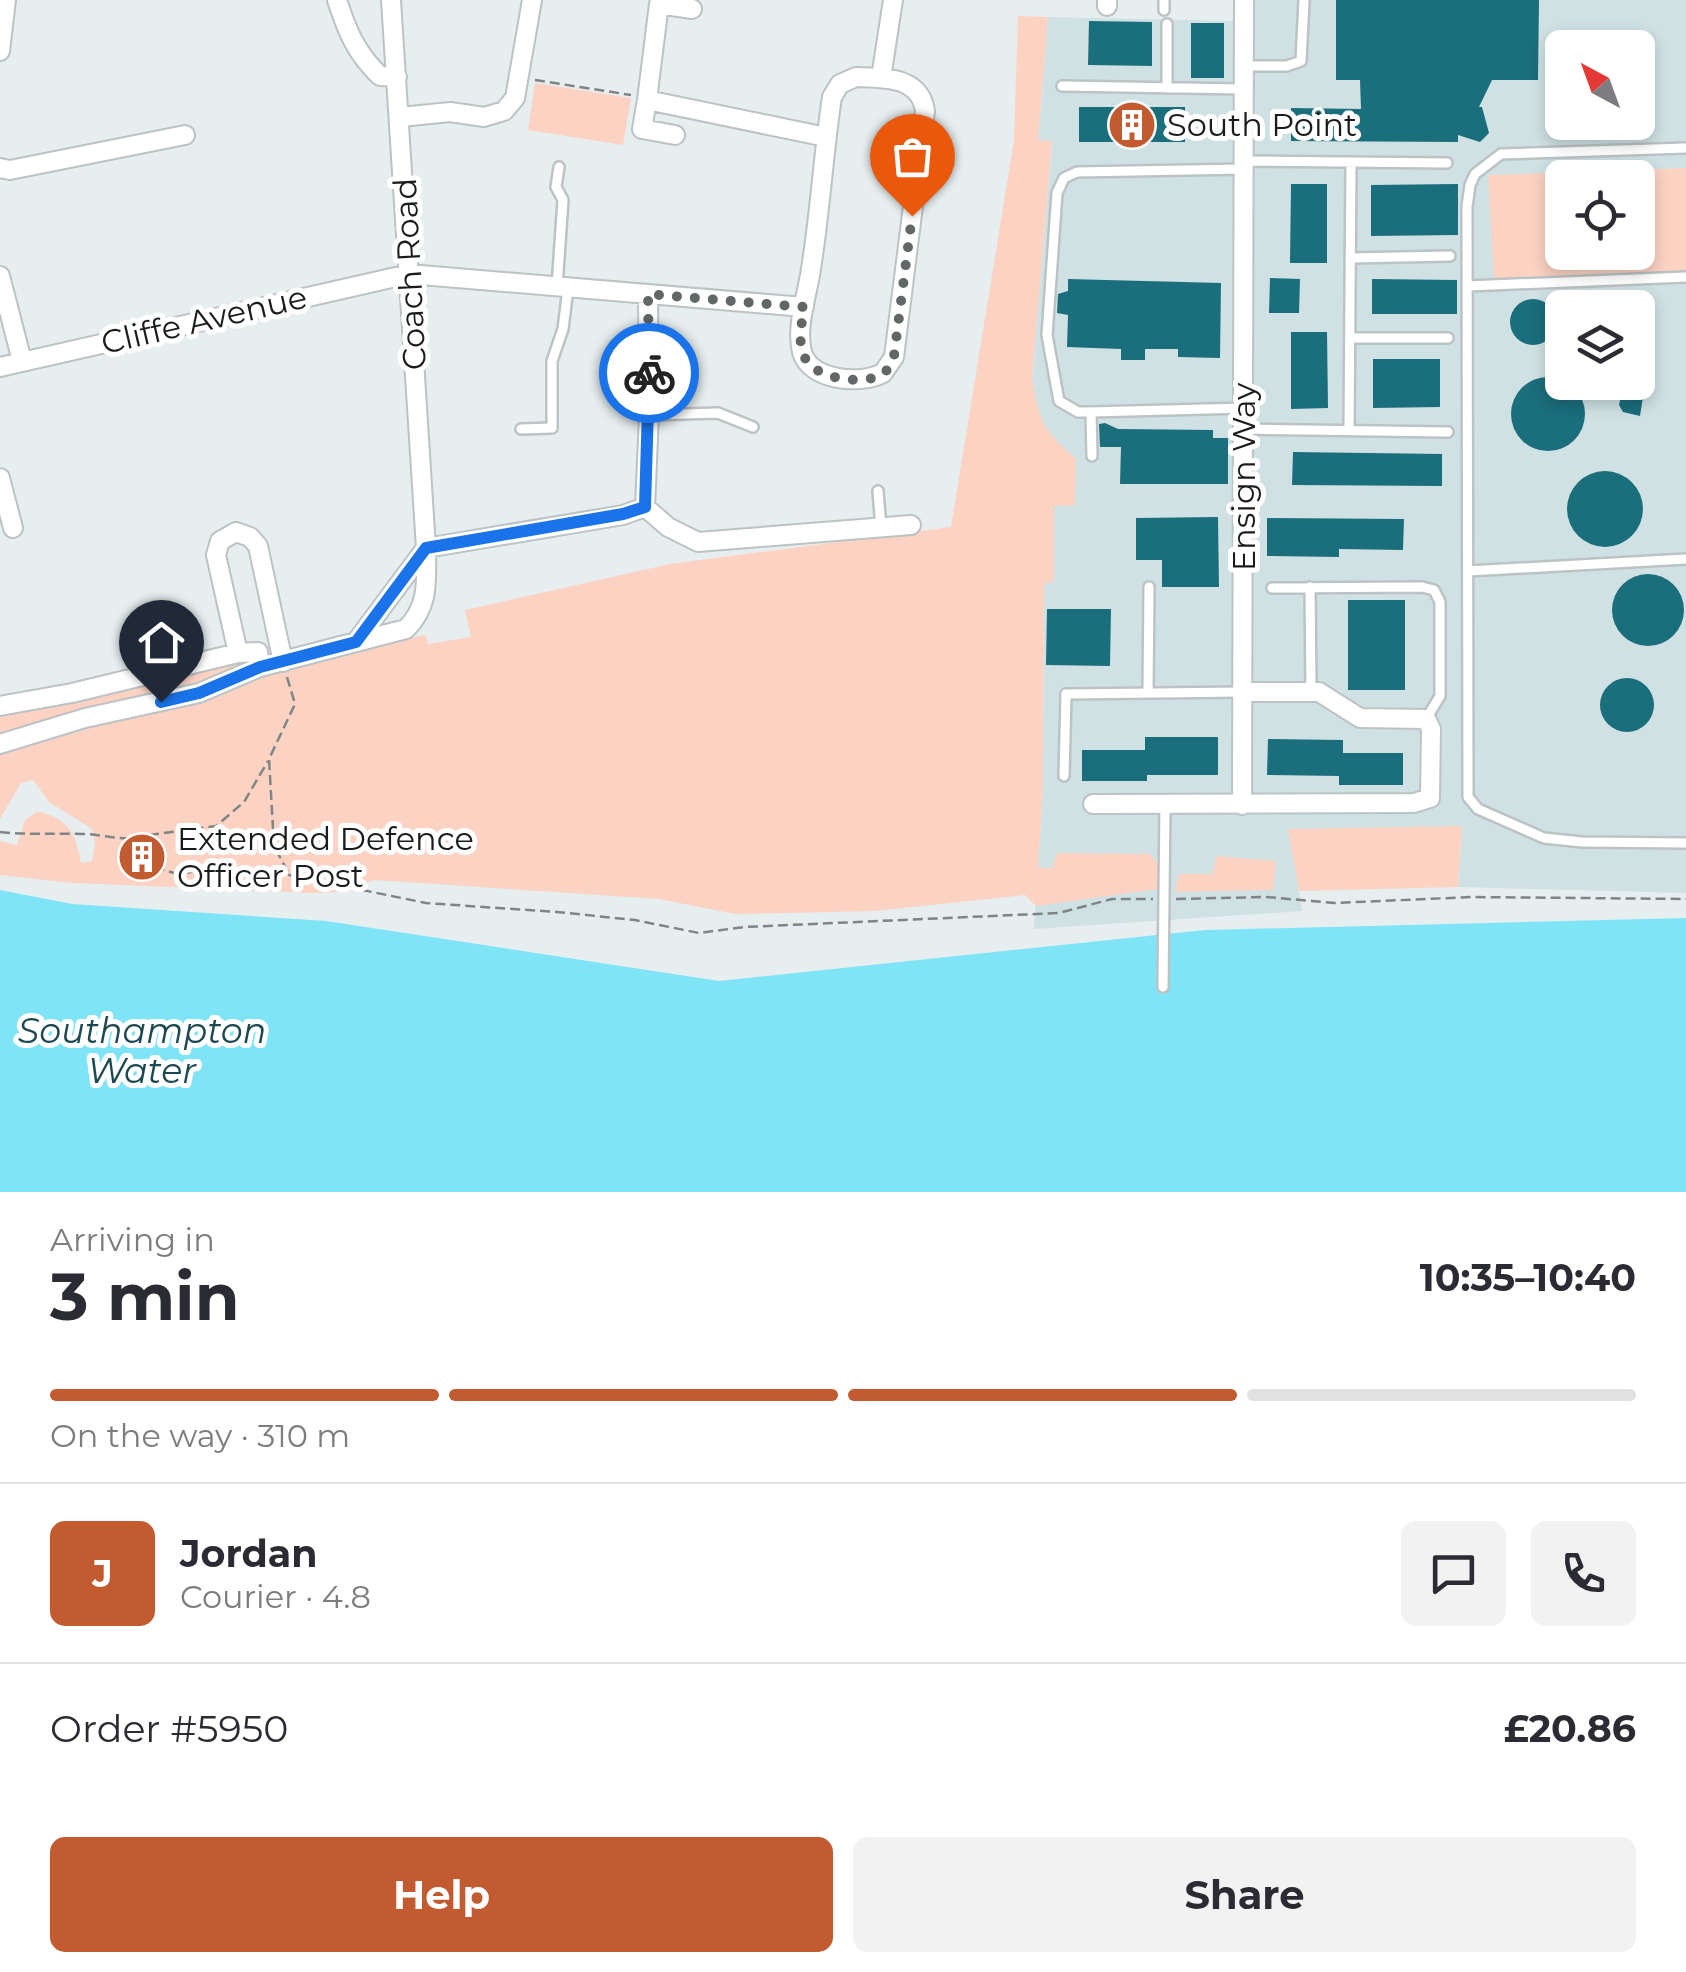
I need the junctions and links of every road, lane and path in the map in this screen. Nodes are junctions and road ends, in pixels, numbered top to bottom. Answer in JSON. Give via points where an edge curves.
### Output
{"nodes":[{"id":1,"x":6,"y":0,"type":"edge"},
{"id":2,"x":337,"y":0,"type":"edge"},
{"id":3,"x":392,"y":0,"type":"edge"},
{"id":4,"x":532,"y":0,"type":"edge"},
{"id":5,"x":893,"y":0,"type":"edge"},
{"id":6,"x":1244,"y":0,"type":"edge"},
{"id":7,"x":1304,"y":0,"type":"edge"},
{"id":8,"x":692,"y":8,"type":"dead end"},
{"id":9,"x":1167,"y":24,"type":"dead end"},
{"id":10,"x":0,"y":51,"type":"edge"},
{"id":11,"x":1243,"y":66,"type":"junction"},
{"id":12,"x":398,"y":77,"type":"junction"},
{"id":13,"x":519,"y":78,"type":"junction"},
{"id":14,"x":882,"y":78,"type":"junction"},
{"id":15,"x":1062,"y":86,"type":"dead end"},
{"id":16,"x":1167,"y":88,"type":"junction"},
{"id":17,"x":1243,"y":89,"type":"junction"},
{"id":18,"x":647,"y":99,"type":"junction"},
{"id":19,"x":401,"y":117,"type":"junction"},
{"id":20,"x":184,"y":135,"type":"dead end"},
{"id":21,"x":675,"y":135,"type":"dead end"},
{"id":22,"x":826,"y":137,"type":"junction"},
{"id":23,"x":1686,"y":148,"type":"edge"},
{"id":24,"x":1351,"y":162,"type":"junction"},
{"id":25,"x":1447,"y":163,"type":"dead end"},
{"id":26,"x":1243,"y":165,"type":"junction"},
{"id":27,"x":0,"y":168,"type":"edge"},
{"id":28,"x":559,"y":168,"type":"dead end"},
{"id":29,"x":1450,"y":256,"type":"dead end"},
{"id":30,"x":1350,"y":258,"type":"junction"},
{"id":31,"x":409,"y":274,"type":"junction"},
{"id":32,"x":0,"y":276,"type":"edge"},
{"id":33,"x":1686,"y":277,"type":"edge"},
{"id":34,"x":1468,"y":286,"type":"junction"},
{"id":35,"x":563,"y":287,"type":"junction"},
{"id":36,"x":648,"y":294,"type":"junction"},
{"id":37,"x":804,"y":307,"type":"junction"},
{"id":38,"x":1350,"y":338,"type":"junction"},
{"id":39,"x":1448,"y":338,"type":"dead end"},
{"id":40,"x":22,"y":362,"type":"junction"},
{"id":41,"x":0,"y":367,"type":"edge"},
{"id":42,"x":1244,"y":408,"type":"junction"},
{"id":43,"x":1090,"y":412,"type":"junction"},
{"id":44,"x":650,"y":415,"type":"junction"},
{"id":45,"x":753,"y":427,"type":"dead end"},
{"id":46,"x":1244,"y":428,"type":"junction"},
{"id":47,"x":1348,"y":429,"type":"junction"},
{"id":48,"x":521,"y":430,"type":"dead end"},
{"id":49,"x":1448,"y":432,"type":"dead end"},
{"id":50,"x":1092,"y":456,"type":"dead end"},
{"id":51,"x":0,"y":478,"type":"edge"},
{"id":52,"x":878,"y":491,"type":"dead end"},
{"id":53,"x":645,"y":507,"type":"junction"},
{"id":54,"x":911,"y":525,"type":"dead end"},
{"id":55,"x":14,"y":528,"type":"dead end"},
{"id":56,"x":881,"y":528,"type":"junction"},
{"id":57,"x":426,"y":548,"type":"junction"},
{"id":58,"x":1686,"y":559,"type":"edge"},
{"id":59,"x":1468,"y":571,"type":"junction"},
{"id":60,"x":1149,"y":587,"type":"dead end"},
{"id":61,"x":1272,"y":588,"type":"dead end"},
{"id":62,"x":1310,"y":588,"type":"junction"},
{"id":63,"x":356,"y":642,"type":"junction"},
{"id":64,"x":238,"y":652,"type":"junction"},
{"id":65,"x":283,"y":662,"type":"junction"},
{"id":66,"x":260,"y":667,"type":"junction"},
{"id":67,"x":1245,"y":692,"type":"junction"},
{"id":68,"x":1311,"y":692,"type":"junction"},
{"id":69,"x":1148,"y":693,"type":"junction"},
{"id":70,"x":0,"y":706,"type":"edge"},
{"id":71,"x":1426,"y":720,"type":"junction"},
{"id":72,"x":0,"y":744,"type":"edge"},
{"id":73,"x":269,"y":759,"type":"junction"},
{"id":74,"x":1064,"y":776,"type":"dead end"},
{"id":75,"x":1093,"y":804,"type":"dead end"},
{"id":76,"x":1165,"y":804,"type":"junction"},
{"id":77,"x":1242,"y":805,"type":"junction"},
{"id":78,"x":0,"y":832,"type":"edge"},
{"id":79,"x":146,"y":835,"type":"junction"},
{"id":80,"x":1686,"y":843,"type":"edge"},
{"id":81,"x":290,"y":876,"type":"junction"},
{"id":82,"x":1151,"y":899,"type":"dead end"},
{"id":83,"x":1170,"y":899,"type":"dead end"},
{"id":84,"x":1686,"y":899,"type":"edge"},
{"id":85,"x":1163,"y":986,"type":"dead end"}],
"edges":[{"from":1,"to":10,"type":"street"},
{"from":2,"to":12,"type":"street","via":[[360,56],[380,76]]},
{"from":3,"to":12,"type":"street","name":"Coach Road"},
{"from":4,"to":13,"type":"street"},
{"from":5,"to":14,"type":"street"},
{"from":6,"to":11,"type":"street","name":"Ensign Way"},
{"from":7,"to":11,"type":"lane","via":[[1302,61]]},
{"from":8,"to":18,"type":"street","via":[[659,4]]},
{"from":9,"to":16,"type":"lane"},
{"from":11,"to":17,"type":"street","name":"Ensign Way"},
{"from":12,"to":19,"type":"street","name":"Coach Road"},
{"from":13,"to":18,"type":"path"},
{"from":13,"to":19,"type":"street","via":[[504,111]]},
{"from":14,"to":22,"type":"street","via":[[840,84]]},
{"from":14,"to":37,"type":"street","via":[[910,84],[925,111],[890,367],[866,379],[812,367],[801,348]]},
{"from":15,"to":16,"type":"lane"},
{"from":16,"to":17,"type":"lane"},
{"from":17,"to":26,"type":"street","name":"Ensign Way"},
{"from":18,"to":21,"type":"street","via":[[642,129]]},
{"from":18,"to":22,"type":"street"},
{"from":19,"to":31,"type":"street","name":"Coach Road"},
{"from":20,"to":27,"type":"street"},
{"from":22,"to":37,"type":"street"},
{"from":23,"to":34,"type":"lane","via":[[1495,157],[1470,186]]},
{"from":24,"to":25,"type":"lane"},
{"from":24,"to":26,"type":"lane"},
{"from":24,"to":30,"type":"lane"},
{"from":26,"to":42,"type":"street","name":"Ensign Way"},
{"from":26,"to":43,"type":"lane","via":[[1077,172],[1064,178],[1057,193],[1048,341],[1059,400]]},
{"from":28,"to":35,"type":"lane"},
{"from":29,"to":30,"type":"lane"},
{"from":30,"to":38,"type":"lane"},
{"from":31,"to":35,"type":"street","name":"Cliffe Avenue"},
{"from":31,"to":40,"type":"street","name":"Cliffe Avenue"},
{"from":31,"to":57,"type":"street","name":"Coach Road"},
{"from":32,"to":40,"type":"street"},
{"from":33,"to":34,"type":"lane"},
{"from":34,"to":59,"type":"lane"},
{"from":35,"to":36,"type":"street","name":"Cliffe Avenue"},
{"from":35,"to":48,"type":"lane","via":[[563,329],[552,360],[552,428]]},
{"from":36,"to":37,"type":"street","name":"Cliffe Avenue"},
{"from":36,"to":44,"type":"street"},
{"from":38,"to":39,"type":"lane"},
{"from":38,"to":47,"type":"lane"},
{"from":40,"to":41,"type":"street","name":"Cliffe Avenue"},
{"from":42,"to":43,"type":"lane"},
{"from":42,"to":46,"type":"street","name":"Ensign Way"},
{"from":43,"to":50,"type":"lane"},
{"from":44,"to":45,"type":"lane","via":[[718,413]]},
{"from":44,"to":53,"type":"street"},
{"from":46,"to":47,"type":"lane"},
{"from":46,"to":67,"type":"street","name":"Ensign Way"},
{"from":47,"to":49,"type":"lane"},
{"from":51,"to":55,"type":"street"},
{"from":52,"to":56,"type":"lane"},
{"from":53,"to":56,"type":"street","via":[[698,542]]},
{"from":53,"to":57,"type":"street"},
{"from":54,"to":56,"type":"street"},
{"from":57,"to":63,"type":"street"},
{"from":57,"to":63,"type":"street","name":"Coach Road","via":[[420,616],[406,629]]},
{"from":58,"to":59,"type":"lane"},
{"from":59,"to":80,"type":"lane","via":[[1470,802],[1544,838]]},
{"from":60,"to":69,"type":"lane"},
{"from":61,"to":62,"type":"lane"},
{"from":62,"to":68,"type":"lane"},
{"from":62,"to":71,"type":"lane","via":[[1434,590],[1440,602],[1440,696]]},
{"from":63,"to":65,"type":"street"},
{"from":64,"to":65,"type":"street","via":[[216,555],[220,541],[236,532],[258,546]]},
{"from":64,"to":66,"type":"street","via":[[258,652]]},
{"from":64,"to":70,"type":"street"},
{"from":65,"to":66,"type":"street"},
{"from":65,"to":73,"type":"path","via":[[295,704]]},
{"from":66,"to":72,"type":"street","via":[[199,693]]},
{"from":67,"to":68,"type":"street"},
{"from":67,"to":69,"type":"lane"},
{"from":67,"to":77,"type":"street","name":"Ensign Way"},
{"from":68,"to":71,"type":"street","via":[[1326,694],[1360,718]]},
{"from":69,"to":74,"type":"lane","via":[[1066,694]]},
{"from":71,"to":77,"type":"street","via":[[1432,786],[1425,802]]},
{"from":73,"to":79,"type":"path","via":[[244,802],[216,826]]},
{"from":73,"to":81,"type":"path","via":[[274,846]]},
{"from":75,"to":76,"type":"street"},
{"from":76,"to":77,"type":"street"},
{"from":76,"to":85,"type":"lane"},
{"from":78,"to":79,"type":"path","via":[[131,840]]},
{"from":79,"to":81,"type":"path","via":[[154,863],[177,874]]},
{"from":81,"to":82,"type":"path","via":[[426,904],[635,920],[699,933],[1060,913]]},
{"from":83,"to":84,"type":"path"}]}
